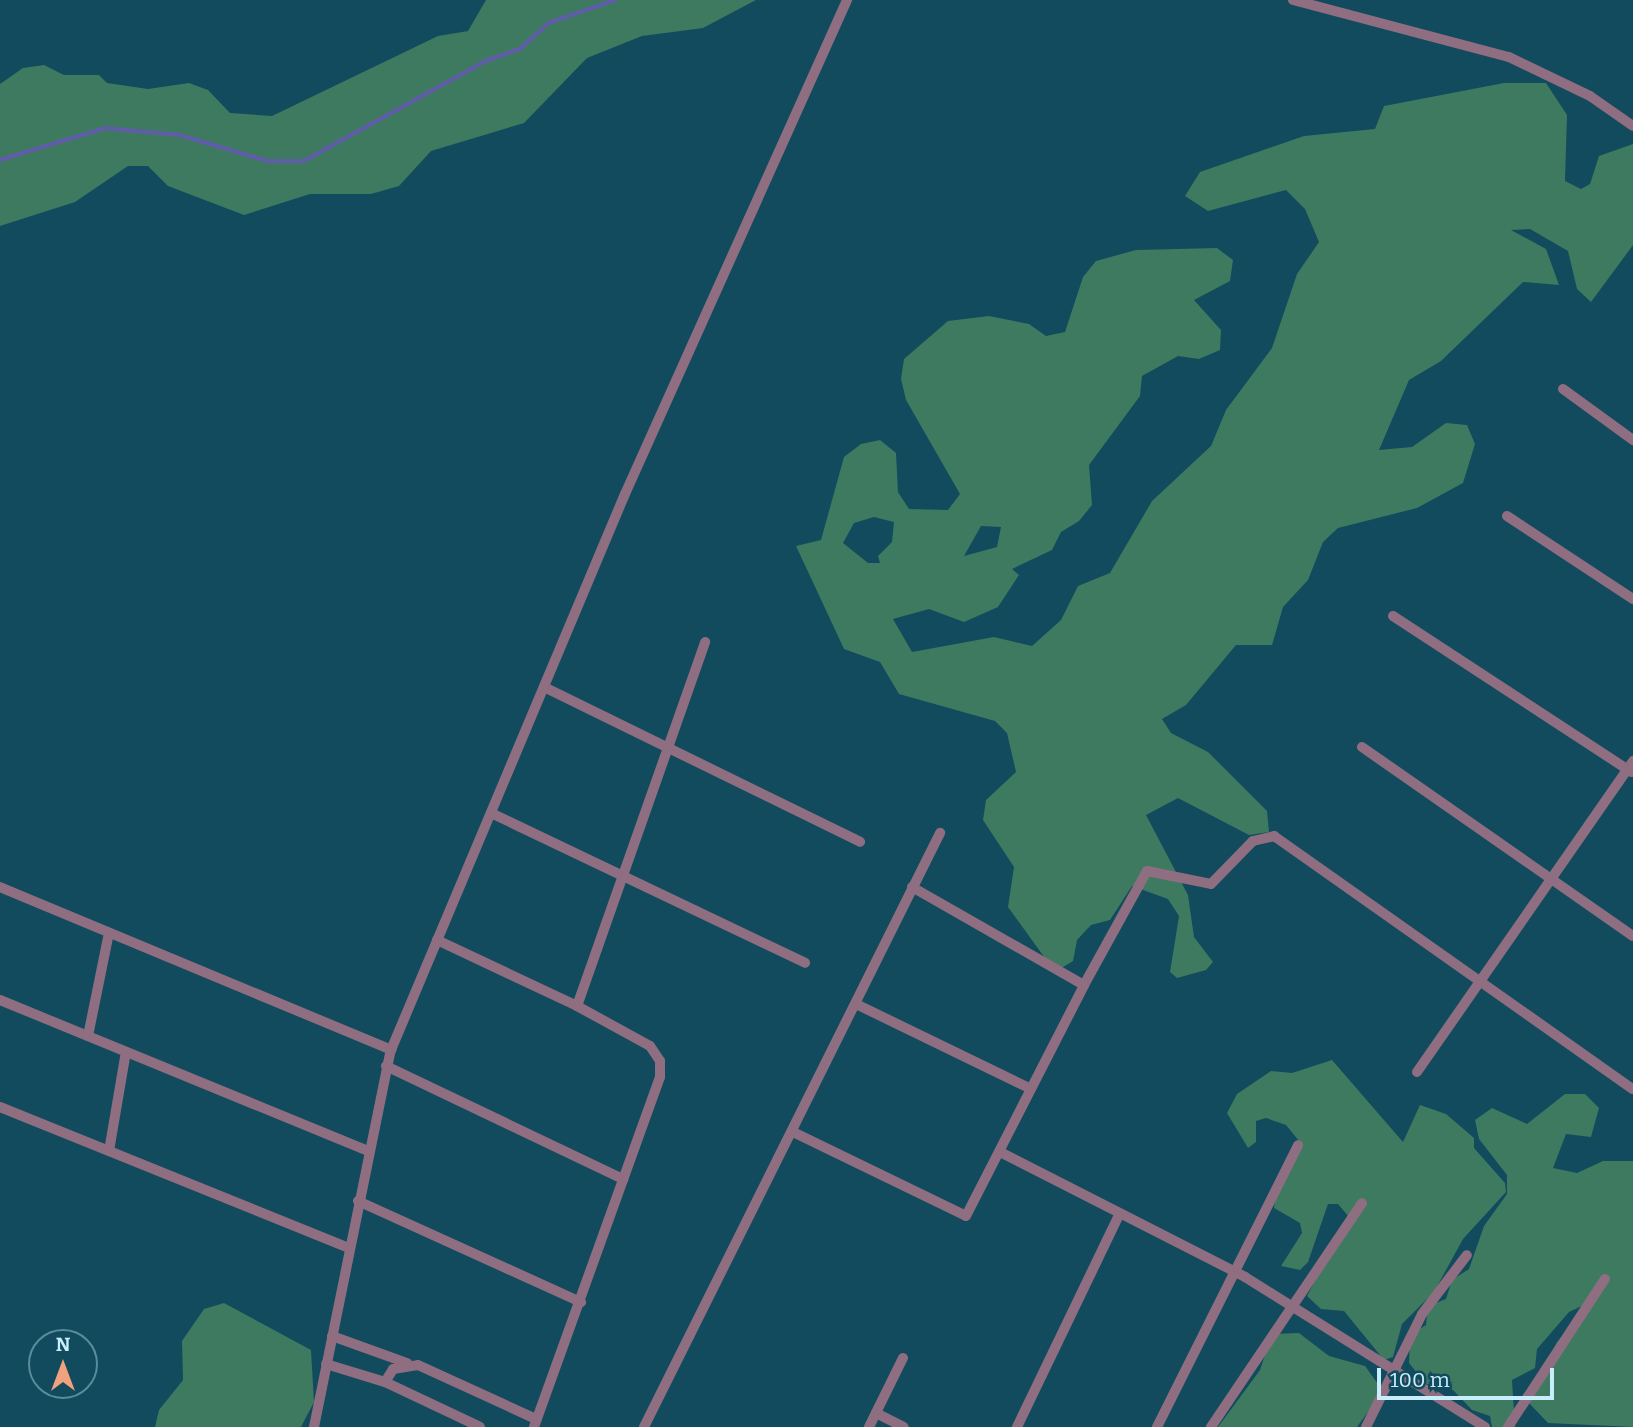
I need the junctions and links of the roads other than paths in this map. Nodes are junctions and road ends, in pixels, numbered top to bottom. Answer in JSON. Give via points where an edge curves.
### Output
{"nodes":[{"id":1,"x":847,"y":0,"type":"edge"},
{"id":2,"x":1293,"y":0,"type":"edge"},
{"id":3,"x":1633,"y":126,"type":"edge"},
{"id":4,"x":1563,"y":389,"type":"dead end"},
{"id":5,"x":1633,"y":440,"type":"edge"},
{"id":6,"x":1507,"y":516,"type":"dead end"},
{"id":7,"x":1633,"y":599,"type":"edge"},
{"id":8,"x":1393,"y":615,"type":"dead end"},
{"id":9,"x":705,"y":642,"type":"dead end"},
{"id":10,"x":544,"y":687,"type":"junction"},
{"id":11,"x":666,"y":747,"type":"junction"},
{"id":12,"x":1362,"y":747,"type":"dead end"},
{"id":13,"x":1631,"y":768,"type":"edge"},
{"id":14,"x":491,"y":813,"type":"junction"},
{"id":15,"x":940,"y":832,"type":"dead end"},
{"id":16,"x":860,"y":842,"type":"dead end"},
{"id":17,"x":622,"y":876,"type":"junction"},
{"id":18,"x":1551,"y":879,"type":"junction"},
{"id":19,"x":0,"y":887,"type":"edge"},
{"id":20,"x":912,"y":887,"type":"junction"},
{"id":21,"x":109,"y":933,"type":"junction"},
{"id":22,"x":1633,"y":936,"type":"edge"},
{"id":23,"x":438,"y":940,"type":"junction"},
{"id":24,"x":805,"y":963,"type":"dead end"},
{"id":25,"x":1479,"y":984,"type":"junction"},
{"id":26,"x":1084,"y":985,"type":"junction"},
{"id":27,"x":0,"y":1000,"type":"edge"},
{"id":28,"x":856,"y":1004,"type":"junction"},
{"id":29,"x":577,"y":1006,"type":"junction"},
{"id":30,"x":88,"y":1036,"type":"junction"},
{"id":31,"x":391,"y":1050,"type":"junction"},
{"id":32,"x":126,"y":1052,"type":"junction"},
{"id":33,"x":386,"y":1066,"type":"junction"},
{"id":34,"x":1417,"y":1072,"type":"dead end"},
{"id":35,"x":1029,"y":1088,"type":"junction"},
{"id":36,"x":1633,"y":1089,"type":"edge"},
{"id":37,"x":0,"y":1107,"type":"edge"},
{"id":38,"x":793,"y":1132,"type":"junction"},
{"id":39,"x":1298,"y":1145,"type":"dead end"},
{"id":40,"x":369,"y":1150,"type":"junction"},
{"id":41,"x":109,"y":1151,"type":"junction"},
{"id":42,"x":1002,"y":1153,"type":"junction"},
{"id":43,"x":624,"y":1179,"type":"junction"},
{"id":44,"x":358,"y":1201,"type":"junction"},
{"id":45,"x":1362,"y":1203,"type":"dead end"},
{"id":46,"x":1120,"y":1213,"type":"junction"},
{"id":47,"x":349,"y":1248,"type":"junction"},
{"id":48,"x":1467,"y":1255,"type":"dead end"},
{"id":49,"x":1236,"y":1273,"type":"junction"},
{"id":50,"x":1605,"y":1279,"type":"dead end"},
{"id":51,"x":581,"y":1302,"type":"junction"},
{"id":52,"x":1289,"y":1308,"type":"junction"},
{"id":53,"x":332,"y":1336,"type":"junction"},
{"id":54,"x":903,"y":1358,"type":"dead end"},
{"id":55,"x":407,"y":1363,"type":"junction"},
{"id":56,"x":326,"y":1364,"type":"junction"},
{"id":57,"x":1396,"y":1374,"type":"junction"},
{"id":58,"x":385,"y":1382,"type":"junction"},
{"id":59,"x":876,"y":1413,"type":"junction"},
{"id":60,"x":535,"y":1423,"type":"edge"},
{"id":61,"x":314,"y":1427,"type":"edge"},
{"id":62,"x":480,"y":1427,"type":"edge"},
{"id":63,"x":643,"y":1427,"type":"edge"},
{"id":64,"x":869,"y":1427,"type":"edge"},
{"id":65,"x":904,"y":1427,"type":"edge"},
{"id":66,"x":1017,"y":1427,"type":"edge"},
{"id":67,"x":1157,"y":1427,"type":"edge"},
{"id":68,"x":1211,"y":1427,"type":"edge"},
{"id":69,"x":1366,"y":1427,"type":"edge"},
{"id":70,"x":1485,"y":1427,"type":"edge"},
{"id":71,"x":1508,"y":1427,"type":"edge"}],
"edges":[{"from":1,"to":10,"type":"street"},
{"from":2,"to":3,"type":"street","via":[[1509,57],[1590,96]]},
{"from":4,"to":5,"type":"street"},
{"from":6,"to":7,"type":"street"},
{"from":8,"to":13,"type":"street"},
{"from":9,"to":11,"type":"street"},
{"from":10,"to":11,"type":"street"},
{"from":10,"to":14,"type":"street"},
{"from":11,"to":16,"type":"street"},
{"from":11,"to":17,"type":"street"},
{"from":12,"to":18,"type":"street"},
{"from":13,"to":18,"type":"street"},
{"from":14,"to":17,"type":"street"},
{"from":14,"to":23,"type":"street"},
{"from":15,"to":20,"type":"street"},
{"from":17,"to":24,"type":"street"},
{"from":17,"to":29,"type":"street"},
{"from":18,"to":22,"type":"street"},
{"from":18,"to":25,"type":"street"},
{"from":19,"to":21,"type":"street"},
{"from":20,"to":26,"type":"street"},
{"from":20,"to":28,"type":"street"},
{"from":21,"to":30,"type":"street"},
{"from":21,"to":31,"type":"street"},
{"from":23,"to":29,"type":"street"},
{"from":23,"to":31,"type":"street"},
{"from":25,"to":26,"type":"street","via":[[1274,836],[1253,841],[1211,884],[1147,871]]},
{"from":25,"to":34,"type":"street"},
{"from":25,"to":36,"type":"street"},
{"from":26,"to":35,"type":"street"},
{"from":27,"to":30,"type":"street"},
{"from":28,"to":35,"type":"street"},
{"from":28,"to":38,"type":"street"},
{"from":29,"to":43,"type":"street","via":[[649,1046],[660,1061]]},
{"from":30,"to":32,"type":"street"},
{"from":31,"to":33,"type":"street"},
{"from":32,"to":40,"type":"street"},
{"from":32,"to":41,"type":"street"},
{"from":33,"to":40,"type":"street"},
{"from":33,"to":43,"type":"street"},
{"from":35,"to":42,"type":"street"},
{"from":37,"to":41,"type":"street"},
{"from":38,"to":42,"type":"street","via":[[966,1216]]},
{"from":38,"to":63,"type":"street"},
{"from":39,"to":49,"type":"street"},
{"from":40,"to":44,"type":"street"},
{"from":41,"to":47,"type":"street"},
{"from":42,"to":46,"type":"street"},
{"from":43,"to":51,"type":"street"},
{"from":44,"to":47,"type":"street"},
{"from":44,"to":51,"type":"street"},
{"from":45,"to":52,"type":"street"},
{"from":46,"to":49,"type":"street"},
{"from":46,"to":66,"type":"street"},
{"from":47,"to":53,"type":"street"},
{"from":48,"to":57,"type":"street","via":[[1422,1314]]},
{"from":49,"to":52,"type":"street"},
{"from":49,"to":67,"type":"street"},
{"from":50,"to":71,"type":"street"},
{"from":51,"to":60,"type":"street"},
{"from":52,"to":57,"type":"street"},
{"from":52,"to":68,"type":"street"},
{"from":53,"to":55,"type":"street"},
{"from":53,"to":56,"type":"street"},
{"from":54,"to":59,"type":"street"},
{"from":55,"to":58,"type":"street"},
{"from":55,"to":60,"type":"street"},
{"from":56,"to":58,"type":"street"},
{"from":56,"to":61,"type":"street"},
{"from":57,"to":69,"type":"street"},
{"from":57,"to":70,"type":"street"},
{"from":58,"to":62,"type":"street"},
{"from":59,"to":64,"type":"street"},
{"from":59,"to":65,"type":"street"}]}
